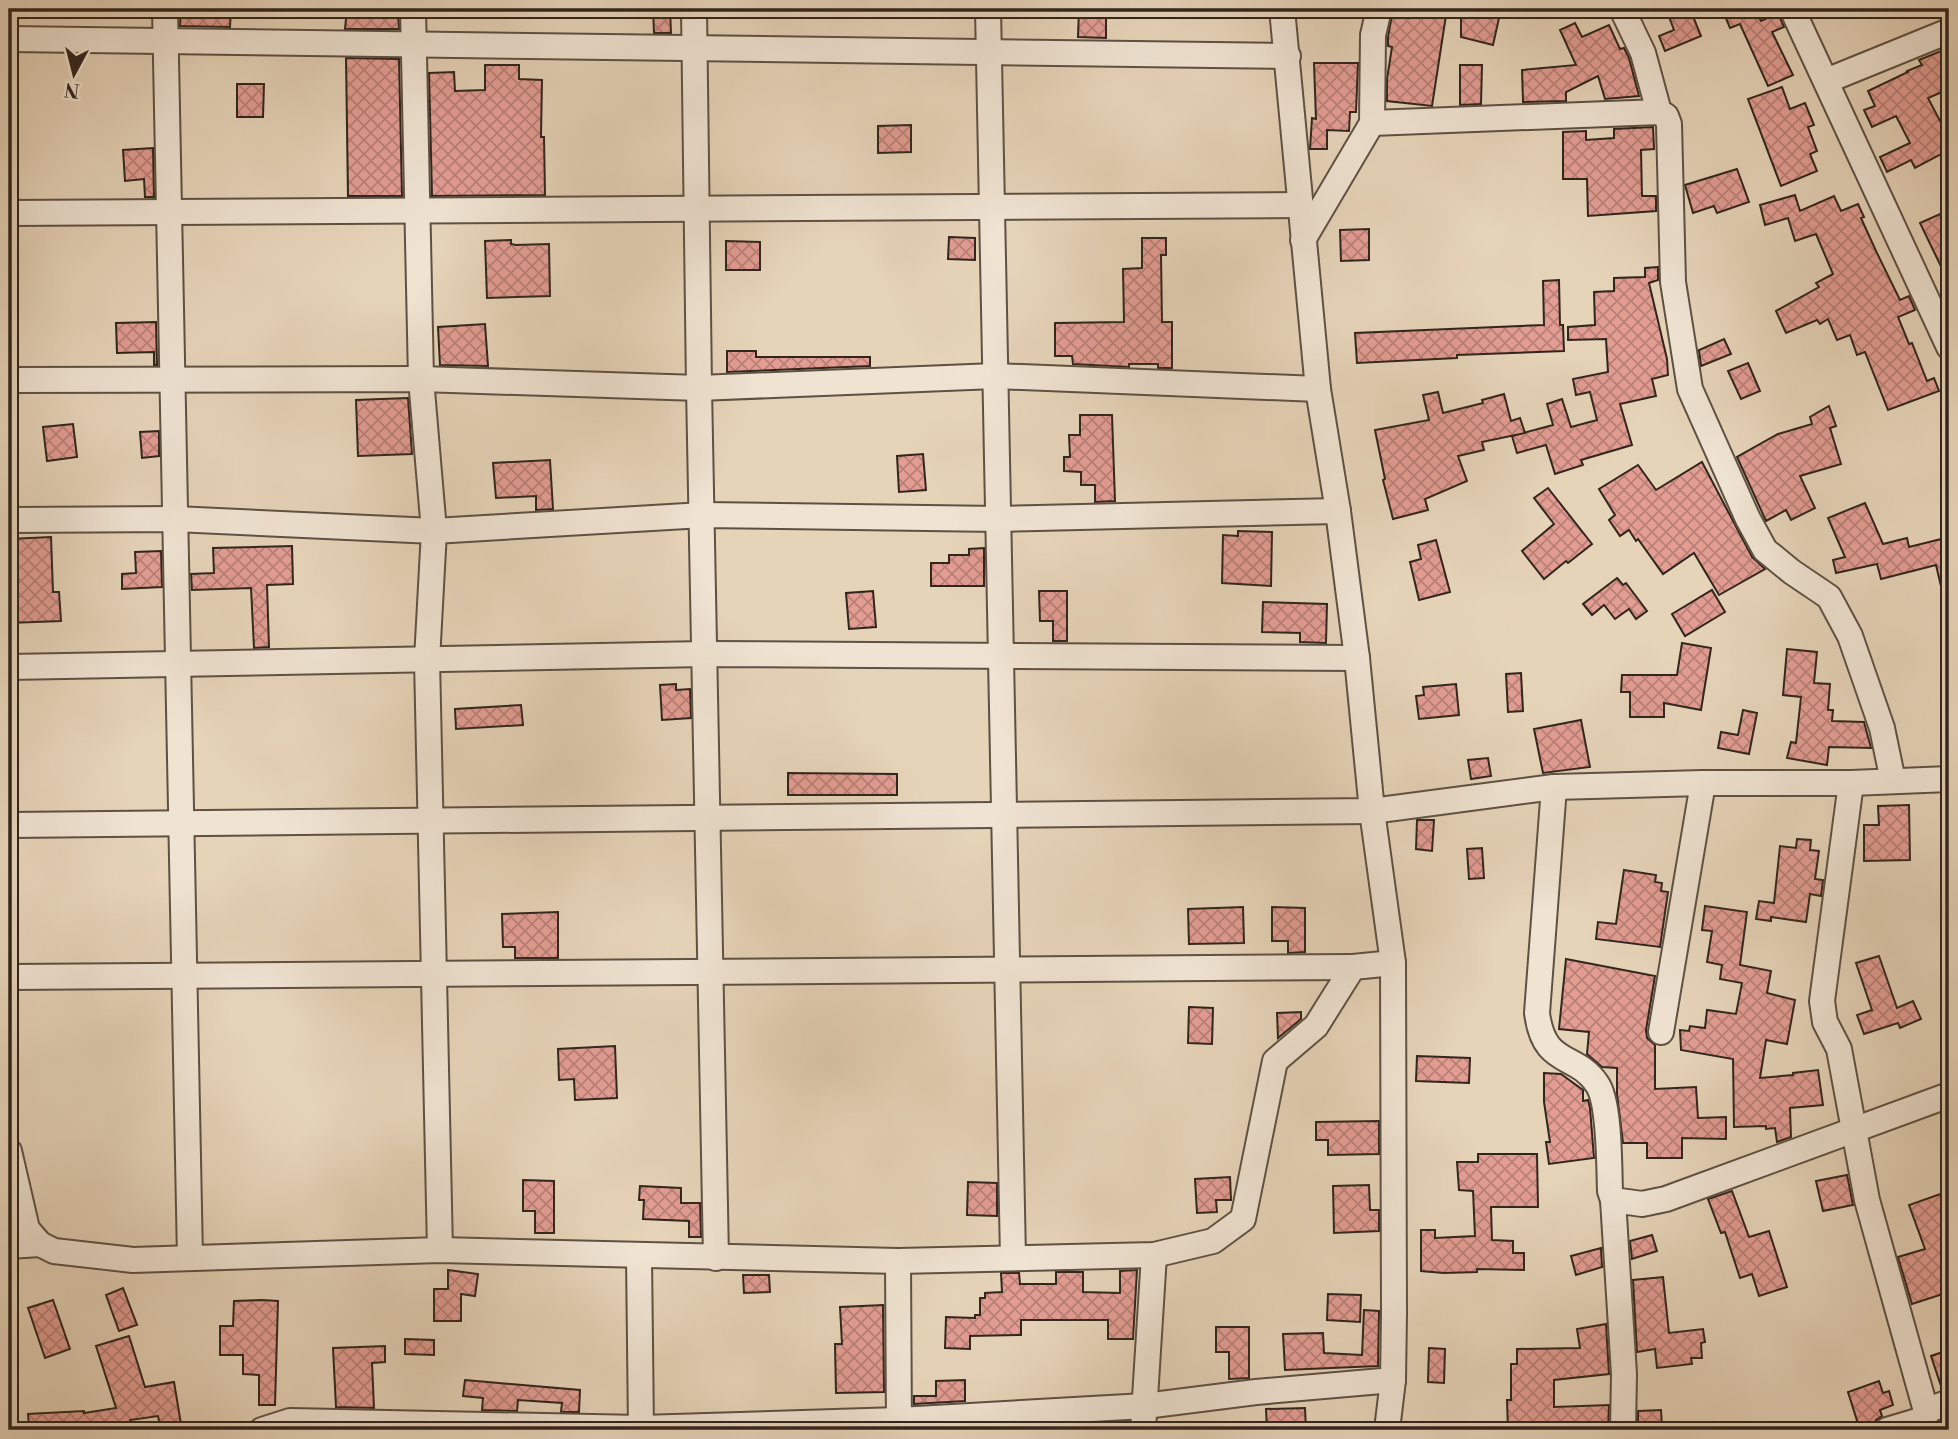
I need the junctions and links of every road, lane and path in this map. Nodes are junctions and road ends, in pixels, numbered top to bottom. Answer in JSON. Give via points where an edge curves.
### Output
{"nodes":[{"id":1,"x":165,"y":9,"type":"edge"},
{"id":2,"x":413,"y":9,"type":"edge"},
{"id":3,"x":694,"y":9,"type":"edge"},
{"id":4,"x":988,"y":9,"type":"edge"},
{"id":5,"x":1282,"y":9,"type":"edge"},
{"id":6,"x":1378,"y":9,"type":"edge"},
{"id":7,"x":1622,"y":9,"type":"edge"},
{"id":8,"x":1792,"y":9,"type":"edge"},
{"id":9,"x":1949,"y":31,"type":"edge"},
{"id":10,"x":9,"y":39,"type":"edge"},
{"id":11,"x":165,"y":41,"type":"junction"},
{"id":12,"x":414,"y":44,"type":"junction"},
{"id":13,"x":695,"y":48,"type":"junction"},
{"id":14,"x":989,"y":52,"type":"junction"},
{"id":15,"x":1288,"y":55,"type":"junction"},
{"id":16,"x":1826,"y":81,"type":"junction"},
{"id":17,"x":1659,"y":112,"type":"junction"},
{"id":18,"x":1372,"y":123,"type":"junction"},
{"id":19,"x":1300,"y":205,"type":"junction"},
{"id":20,"x":992,"y":207,"type":"junction"},
{"id":21,"x":698,"y":209,"type":"junction"},
{"id":22,"x":417,"y":211,"type":"junction"},
{"id":23,"x":169,"y":212,"type":"junction"},
{"id":24,"x":9,"y":214,"type":"edge"},
{"id":25,"x":1303,"y":240,"type":"junction"},
{"id":26,"x":1949,"y":347,"type":"edge"},
{"id":27,"x":995,"y":376,"type":"junction"},
{"id":28,"x":172,"y":379,"type":"junction"},
{"id":29,"x":421,"y":379,"type":"junction"},
{"id":30,"x":9,"y":380,"type":"edge"},
{"id":31,"x":699,"y":388,"type":"junction"},
{"id":32,"x":1318,"y":389,"type":"junction"},
{"id":33,"x":1338,"y":511,"type":"junction"},
{"id":34,"x":703,"y":515,"type":"junction"},
{"id":35,"x":175,"y":519,"type":"junction"},
{"id":36,"x":999,"y":519,"type":"junction"},
{"id":37,"x":9,"y":520,"type":"edge"},
{"id":38,"x":435,"y":531,"type":"junction"},
{"id":39,"x":705,"y":654,"type":"junction"},
{"id":40,"x":1001,"y":655,"type":"junction"},
{"id":41,"x":1357,"y":658,"type":"junction"},
{"id":42,"x":427,"y":660,"type":"junction"},
{"id":43,"x":177,"y":664,"type":"junction"},
{"id":44,"x":9,"y":667,"type":"edge"},
{"id":45,"x":1949,"y":779,"type":"edge"},
{"id":46,"x":1893,"y":781,"type":"junction"},
{"id":47,"x":1703,"y":783,"type":"junction"},
{"id":48,"x":1852,"y":783,"type":"junction"},
{"id":49,"x":1554,"y":787,"type":"junction"},
{"id":50,"x":1372,"y":811,"type":"junction"},
{"id":51,"x":1004,"y":815,"type":"junction"},
{"id":52,"x":708,"y":818,"type":"junction"},
{"id":53,"x":430,"y":820,"type":"junction"},
{"id":54,"x":181,"y":823,"type":"junction"},
{"id":55,"x":9,"y":825,"type":"edge"},
{"id":56,"x":1393,"y":962,"type":"junction"},
{"id":57,"x":1353,"y":967,"type":"junction"},
{"id":58,"x":1007,"y":970,"type":"junction"},
{"id":59,"x":711,"y":972,"type":"junction"},
{"id":60,"x":434,"y":974,"type":"junction"},
{"id":61,"x":184,"y":975,"type":"junction"},
{"id":62,"x":9,"y":976,"type":"edge"},
{"id":63,"x":1661,"y":1032,"type":"dead end"},
{"id":64,"x":1949,"y":1096,"type":"edge"},
{"id":65,"x":1853,"y":1131,"type":"junction"},
{"id":66,"x":9,"y":1151,"type":"edge"},
{"id":67,"x":1613,"y":1200,"type":"junction"},
{"id":68,"x":40,"y":1244,"type":"junction"},
{"id":69,"x":9,"y":1246,"type":"edge"},
{"id":70,"x":440,"y":1250,"type":"junction"},
{"id":71,"x":1154,"y":1255,"type":"junction"},
{"id":72,"x":639,"y":1256,"type":"junction"},
{"id":73,"x":190,"y":1258,"type":"junction"},
{"id":74,"x":716,"y":1258,"type":"junction"},
{"id":75,"x":1013,"y":1258,"type":"junction"},
{"id":76,"x":898,"y":1261,"type":"junction"},
{"id":77,"x":1393,"y":1380,"type":"junction"},
{"id":78,"x":1932,"y":1416,"type":"edge"},
{"id":79,"x":1144,"y":1418,"type":"edge"},
{"id":80,"x":899,"y":1425,"type":"edge"},
{"id":81,"x":392,"y":1427,"type":"edge"},
{"id":82,"x":641,"y":1429,"type":"edge"},
{"id":83,"x":262,"y":1430,"type":"edge"},
{"id":84,"x":1387,"y":1430,"type":"edge"},
{"id":85,"x":1623,"y":1430,"type":"edge"},
{"id":86,"x":1887,"y":1430,"type":"edge"}],
"edges":[{"from":1,"to":11,"type":"street"},
{"from":2,"to":12,"type":"street"},
{"from":3,"to":13,"type":"street"},
{"from":4,"to":14,"type":"street"},
{"from":5,"to":15,"type":"street"},
{"from":6,"to":18,"type":"street","via":[[1373,34]]},
{"from":7,"to":17,"type":"street","via":[[1643,54]]},
{"from":8,"to":16,"type":"street"},
{"from":9,"to":16,"type":"street"},
{"from":10,"to":11,"type":"street"},
{"from":11,"to":12,"type":"street"},
{"from":11,"to":23,"type":"street"},
{"from":12,"to":13,"type":"street"},
{"from":12,"to":22,"type":"street"},
{"from":13,"to":14,"type":"street"},
{"from":13,"to":21,"type":"street"},
{"from":14,"to":15,"type":"street"},
{"from":14,"to":20,"type":"street"},
{"from":15,"to":19,"type":"street"},
{"from":16,"to":26,"type":"street"},
{"from":17,"to":18,"type":"street"},
{"from":17,"to":46,"type":"street","via":[[1669,124],[1673,282],[1690,389],[1765,550],[1829,597],[1850,636],[1882,728]]},
{"from":18,"to":25,"type":"street"},
{"from":19,"to":20,"type":"street"},
{"from":19,"to":25,"type":"street"},
{"from":20,"to":21,"type":"street"},
{"from":20,"to":27,"type":"street"},
{"from":21,"to":22,"type":"street"},
{"from":21,"to":31,"type":"street"},
{"from":22,"to":23,"type":"street"},
{"from":22,"to":29,"type":"street"},
{"from":23,"to":24,"type":"street"},
{"from":23,"to":28,"type":"street"},
{"from":25,"to":32,"type":"street"},
{"from":27,"to":31,"type":"street"},
{"from":27,"to":32,"type":"street"},
{"from":27,"to":36,"type":"street"},
{"from":28,"to":29,"type":"street"},
{"from":28,"to":30,"type":"street"},
{"from":28,"to":35,"type":"street"},
{"from":29,"to":31,"type":"street"},
{"from":29,"to":38,"type":"street"},
{"from":31,"to":34,"type":"street"},
{"from":32,"to":33,"type":"street"},
{"from":33,"to":36,"type":"street"},
{"from":33,"to":41,"type":"street"},
{"from":34,"to":36,"type":"street"},
{"from":34,"to":38,"type":"street"},
{"from":34,"to":39,"type":"street"},
{"from":35,"to":37,"type":"street"},
{"from":35,"to":38,"type":"street"},
{"from":35,"to":43,"type":"street"},
{"from":36,"to":40,"type":"street"},
{"from":38,"to":42,"type":"street"},
{"from":39,"to":40,"type":"street"},
{"from":39,"to":42,"type":"street"},
{"from":39,"to":52,"type":"street"},
{"from":40,"to":41,"type":"street"},
{"from":40,"to":51,"type":"street"},
{"from":41,"to":50,"type":"street"},
{"from":42,"to":43,"type":"street"},
{"from":42,"to":53,"type":"street"},
{"from":43,"to":44,"type":"street"},
{"from":43,"to":54,"type":"street"},
{"from":45,"to":46,"type":"street"},
{"from":46,"to":48,"type":"street"},
{"from":47,"to":48,"type":"street"},
{"from":47,"to":49,"type":"street"},
{"from":47,"to":63,"type":"street"},
{"from":48,"to":65,"type":"street","via":[[1822,1001],[1825,1022],[1839,1049]]},
{"from":49,"to":50,"type":"street"},
{"from":49,"to":67,"type":"street","via":[[1539,1032],[1549,1048],[1598,1084],[1604,1100]]},
{"from":50,"to":51,"type":"street"},
{"from":50,"to":56,"type":"street"},
{"from":51,"to":52,"type":"street"},
{"from":51,"to":58,"type":"street"},
{"from":52,"to":53,"type":"street"},
{"from":52,"to":59,"type":"street"},
{"from":53,"to":54,"type":"street"},
{"from":53,"to":60,"type":"street"},
{"from":54,"to":55,"type":"street"},
{"from":54,"to":61,"type":"street"},
{"from":56,"to":57,"type":"street"},
{"from":56,"to":77,"type":"street"},
{"from":57,"to":58,"type":"street"},
{"from":57,"to":71,"type":"street","via":[[1316,1026],[1275,1061],[1243,1220],[1213,1241]]},
{"from":58,"to":59,"type":"street"},
{"from":58,"to":75,"type":"street"},
{"from":59,"to":60,"type":"street"},
{"from":59,"to":74,"type":"street"},
{"from":60,"to":61,"type":"street"},
{"from":60,"to":70,"type":"street"},
{"from":61,"to":62,"type":"street"},
{"from":61,"to":73,"type":"street"},
{"from":64,"to":65,"type":"street"},
{"from":65,"to":67,"type":"street","via":[[1666,1199],[1642,1204]]},
{"from":65,"to":78,"type":"street","via":[[1867,1200]]},
{"from":66,"to":68,"type":"street","via":[[27,1229]]},
{"from":67,"to":85,"type":"street"},
{"from":68,"to":69,"type":"street"},
{"from":68,"to":73,"type":"street","via":[[54,1251],[133,1260]]},
{"from":70,"to":72,"type":"street"},
{"from":70,"to":73,"type":"street"},
{"from":71,"to":75,"type":"street"},
{"from":71,"to":79,"type":"street"},
{"from":72,"to":74,"type":"street"},
{"from":72,"to":82,"type":"street"},
{"from":74,"to":76,"type":"street"},
{"from":75,"to":76,"type":"street"},
{"from":76,"to":80,"type":"street"},
{"from":77,"to":79,"type":"street","via":[[1256,1392]]},
{"from":77,"to":84,"type":"street"},
{"from":78,"to":86,"type":"street"},
{"from":79,"to":80,"type":"street"},
{"from":80,"to":82,"type":"street"},
{"from":81,"to":82,"type":"street"},
{"from":81,"to":83,"type":"street","via":[[290,1421]]}]}
